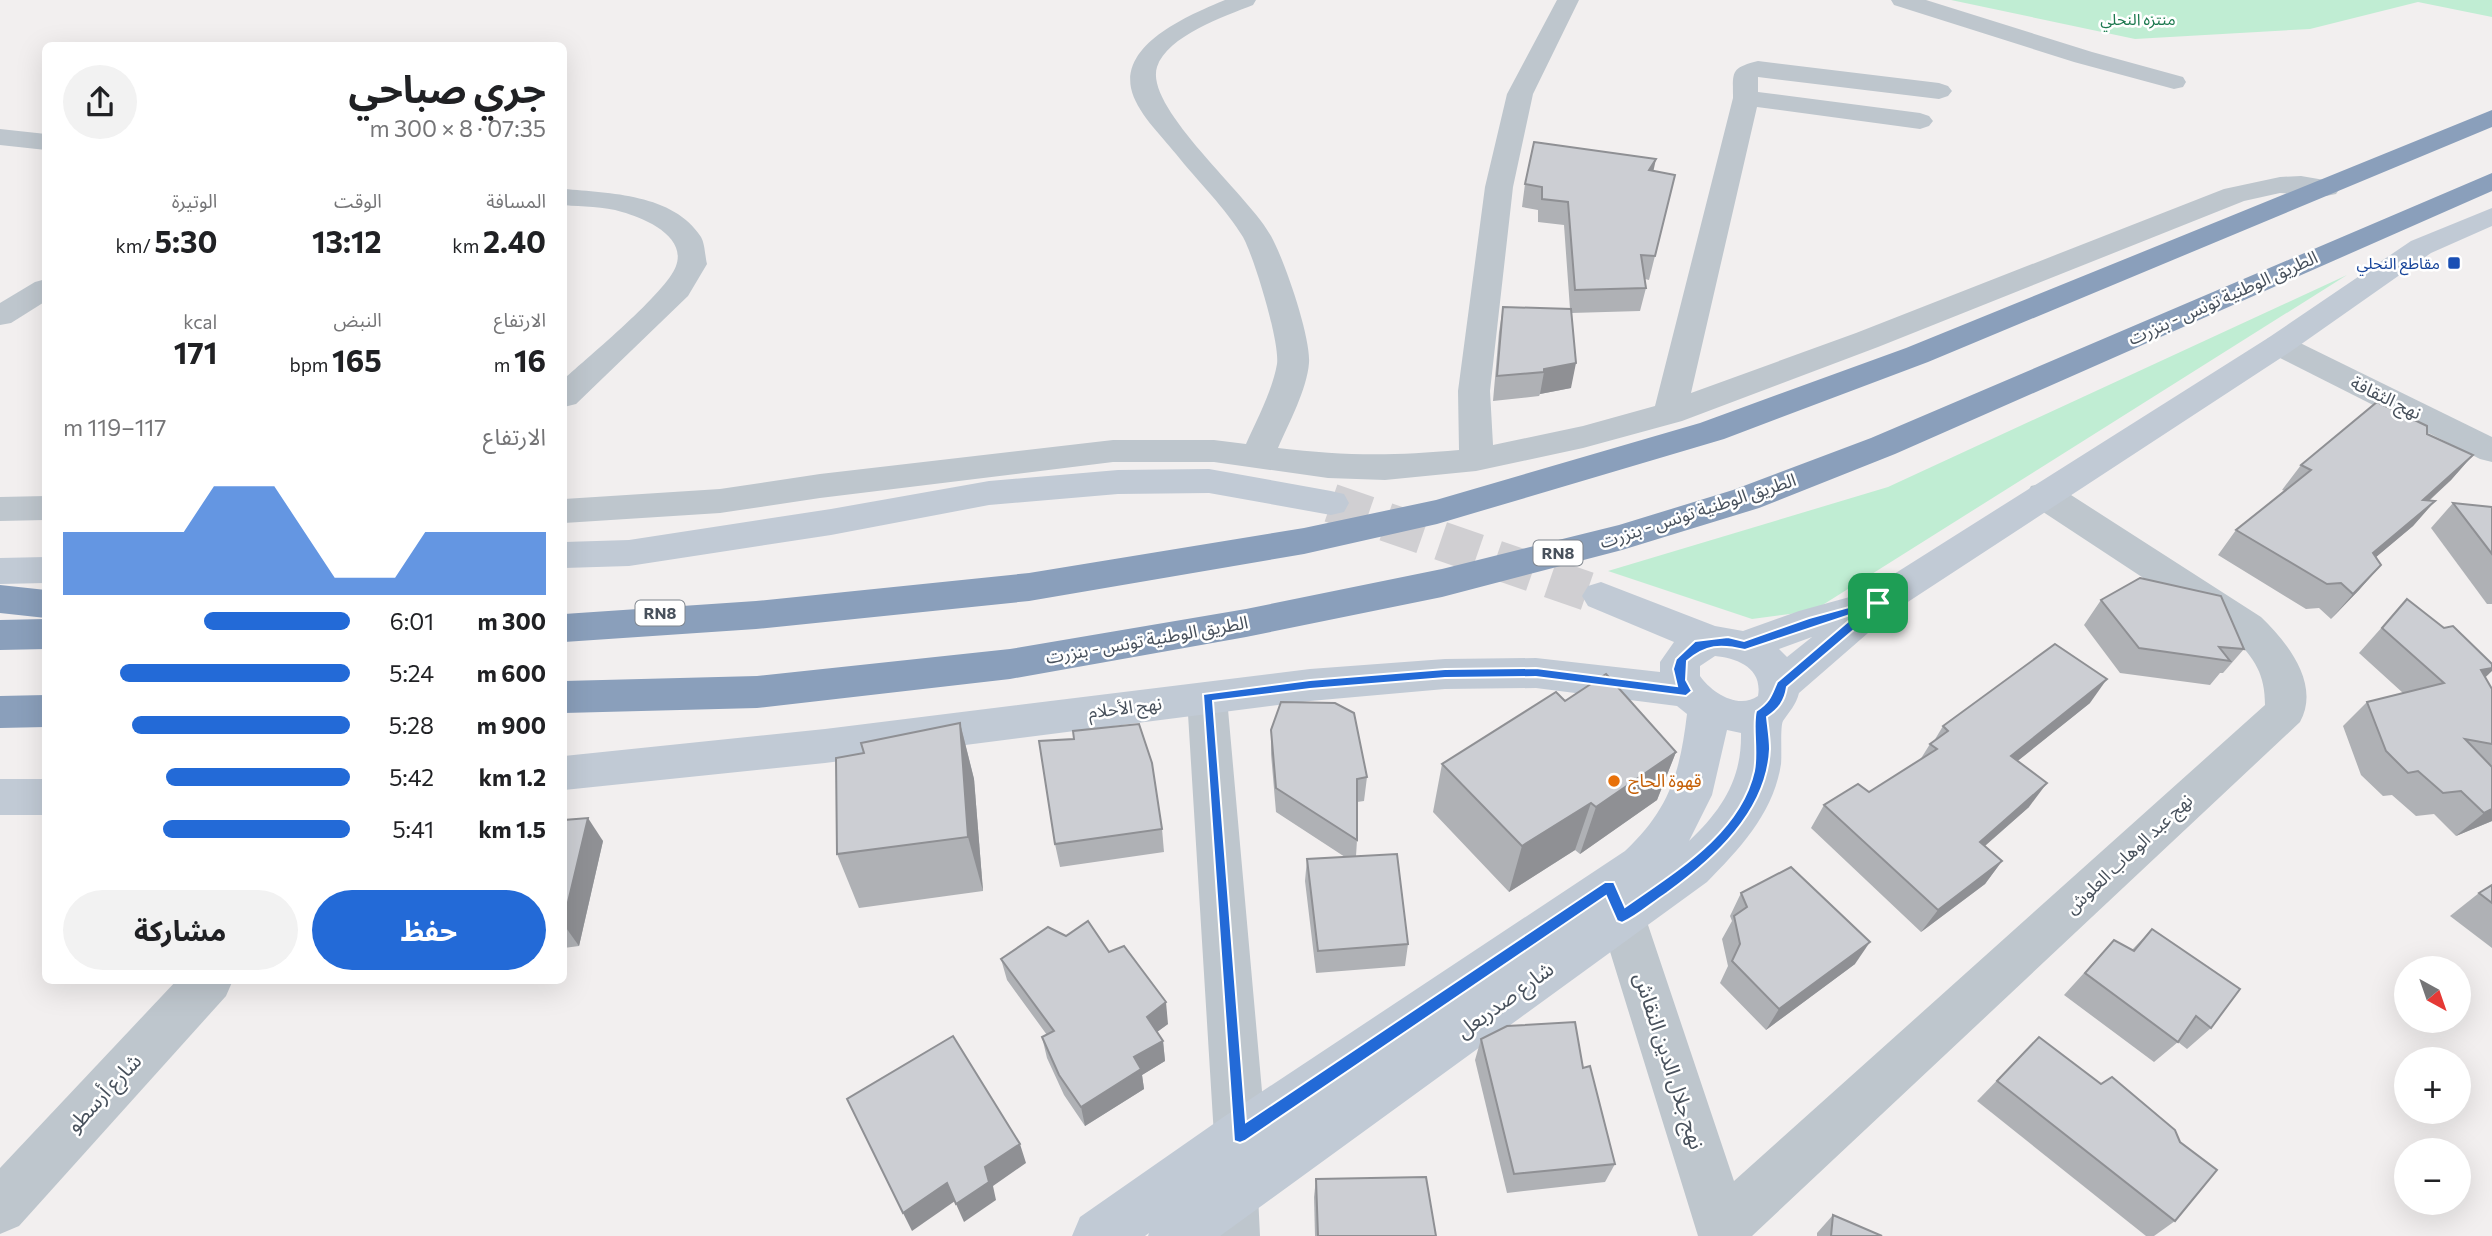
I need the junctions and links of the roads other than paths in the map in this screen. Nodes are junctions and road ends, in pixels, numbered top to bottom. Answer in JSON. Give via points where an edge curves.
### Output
{"nodes":[{"id":1,"x":1245,"y":0,"type":"edge"},
{"id":2,"x":1568,"y":0,"type":"edge"},
{"id":3,"x":1902,"y":0,"type":"edge"},
{"id":4,"x":2174,"y":82,"type":"dead end"},
{"id":5,"x":1939,"y":91,"type":"dead end"},
{"id":6,"x":1746,"y":98,"type":"junction"},
{"id":7,"x":2492,"y":118,"type":"edge"},
{"id":8,"x":1920,"y":121,"type":"dead end"},
{"id":9,"x":6,"y":142,"type":"edge"},
{"id":10,"x":42,"y":142,"type":"edge"},
{"id":11,"x":2492,"y":181,"type":"edge"},
{"id":12,"x":2326,"y":188,"type":"junction"},
{"id":13,"x":567,"y":197,"type":"edge"},
{"id":14,"x":2492,"y":216,"type":"edge"},
{"id":15,"x":42,"y":290,"type":"edge"},
{"id":16,"x":0,"y":316,"type":"edge"},
{"id":17,"x":2278,"y":345,"type":"junction"},
{"id":18,"x":567,"y":394,"type":"edge"},
{"id":19,"x":1670,"y":413,"type":"junction"},
{"id":20,"x":2492,"y":451,"type":"edge"},
{"id":21,"x":1257,"y":457,"type":"junction"},
{"id":22,"x":1476,"y":460,"type":"junction"},
{"id":23,"x":2044,"y":495,"type":"junction"},
{"id":24,"x":1331,"y":503,"type":"tunnel mouth"},
{"id":25,"x":42,"y":508,"type":"edge"},
{"id":26,"x":0,"y":509,"type":"edge"},
{"id":27,"x":567,"y":511,"type":"edge"},
{"id":28,"x":567,"y":555,"type":"edge"},
{"id":29,"x":42,"y":570,"type":"edge"},
{"id":30,"x":0,"y":571,"type":"edge"},
{"id":31,"x":1601,"y":596,"type":"tunnel mouth"},
{"id":32,"x":0,"y":599,"type":"edge"},
{"id":33,"x":1878,"y":603,"type":"junction"},
{"id":34,"x":42,"y":604,"type":"edge"},
{"id":35,"x":567,"y":612,"type":"edge"},
{"id":36,"x":756,"y":615,"type":"junction"},
{"id":37,"x":567,"y":628,"type":"edge"},
{"id":38,"x":42,"y":634,"type":"edge"},
{"id":39,"x":0,"y":635,"type":"edge"},
{"id":40,"x":1728,"y":643,"type":"junction"},
{"id":41,"x":567,"y":697,"type":"edge"},
{"id":42,"x":1207,"y":698,"type":"junction"},
{"id":43,"x":1697,"y":700,"type":"junction"},
{"id":44,"x":1771,"y":700,"type":"junction"},
{"id":45,"x":42,"y":711,"type":"edge"},
{"id":46,"x":0,"y":712,"type":"edge"},
{"id":47,"x":567,"y":773,"type":"edge"},
{"id":48,"x":0,"y":797,"type":"edge"},
{"id":49,"x":42,"y":797,"type":"edge"},
{"id":50,"x":1616,"y":901,"type":"junction"},
{"id":51,"x":205,"y":984,"type":"edge"},
{"id":52,"x":1240,"y":1136,"type":"junction"},
{"id":53,"x":0,"y":1207,"type":"edge"},
{"id":54,"x":1232,"y":1216,"type":"edge"},
{"id":55,"x":1724,"y":1232,"type":"edge"},
{"id":56,"x":1098,"y":1236,"type":"edge"},
{"id":57,"x":1175,"y":1236,"type":"edge"}],
"edges":[{"from":1,"to":21,"type":"street","via":[[1175,33],[1155,49],[1145,64],[1142,83],[1161,118],[1257,236],[1289,326],[1293,363]]},
{"from":2,"to":22,"type":"street","via":[[1520,94],[1499,187],[1474,390]]},
{"from":3,"to":4,"type":"street"},
{"from":5,"to":6,"type":"street","via":[[1758,68],[1743,76]]},
{"from":6,"to":8,"type":"street"},
{"from":6,"to":19,"type":"street"},
{"from":7,"to":12,"type":"highway","number":"RN8"},
{"from":9,"to":10,"type":"street"},
{"from":11,"to":41,"type":"highway","name":"الطريق الوطنية تونس - بنزرت","number":"RN8","via":[[1883,446],[1746,499],[1622,537],[1429,586],[1010,664],[757,692]]},
{"from":12,"to":19,"type":"street","via":[[2277,183],[2234,195]]},
{"from":12,"to":36,"type":"highway","number":"RN8","via":[[1917,355],[1712,431],[1437,512],[1304,541],[1030,587]]},
{"from":13,"to":18,"type":"street","via":[[625,203],[664,218],[688,240],[692,264],[677,290]]},
{"from":14,"to":17,"type":"street","via":[[2421,247]]},
{"from":15,"to":16,"type":"street"},
{"from":17,"to":20,"type":"street","name":"نهج الثقافة"},
{"from":17,"to":23,"type":"street"},
{"from":19,"to":22,"type":"street"},
{"from":21,"to":22,"type":"street","via":[[1385,468]]},
{"from":21,"to":27,"type":"street","via":[[1170,449],[1114,451],[720,501]]},
{"from":23,"to":33,"type":"street"},
{"from":23,"to":55,"type":"street","name":"نهج عبد الوهاب العلوش","via":[[2247,627],[2273,653],[2286,683],[2286,711]]},
{"from":24,"to":28,"type":"street","via":[[1209,481],[1118,482],[989,494],[629,553]]},
{"from":25,"to":26,"type":"street"},
{"from":29,"to":30,"type":"street"},
{"from":31,"to":40,"type":"street"},
{"from":32,"to":34,"type":"highway"},
{"from":33,"to":40,"type":"street"},
{"from":33,"to":44,"type":"street"},
{"from":35,"to":36,"type":"highway","number":"RN8"},
{"from":36,"to":37,"type":"highway","number":"RN8"},
{"from":38,"to":39,"type":"highway"},
{"from":40,"to":43,"type":"street","via":[[1699,644],[1681,659],[1680,680]]},
{"from":40,"to":44,"type":"street","via":[[1762,656],[1775,669]]},
{"from":42,"to":43,"type":"street","name":"نهج الأحلام","via":[[1310,685],[1536,673]]},
{"from":42,"to":47,"type":"street","name":"نهج الأحلام"},
{"from":42,"to":52,"type":"street"},
{"from":43,"to":44,"type":"street","via":[[1726,716],[1744,718]]},
{"from":43,"to":50,"type":"street","name":"شارع صدربعل","via":[[1700,767],[1678,825]]},
{"from":44,"to":50,"type":"street","name":"شارع صدربعل","via":[[1759,774],[1745,806],[1723,837],[1690,868]]},
{"from":45,"to":46,"type":"highway"},
{"from":48,"to":49,"type":"street"},
{"from":50,"to":52,"type":"street","name":"شارع صدربعل"},
{"from":50,"to":54,"type":"street","name":"شارع صدربعل"},
{"from":50,"to":55,"type":"street","name":"نهج جلال الدين النقاش"},
{"from":51,"to":53,"type":"street","name":"شارع أرسطو"},
{"from":52,"to":54,"type":"street"},
{"from":52,"to":56,"type":"street","name":"شارع صدربعل"},
{"from":54,"to":57,"type":"street","name":"شارع صدربعل"}]}
